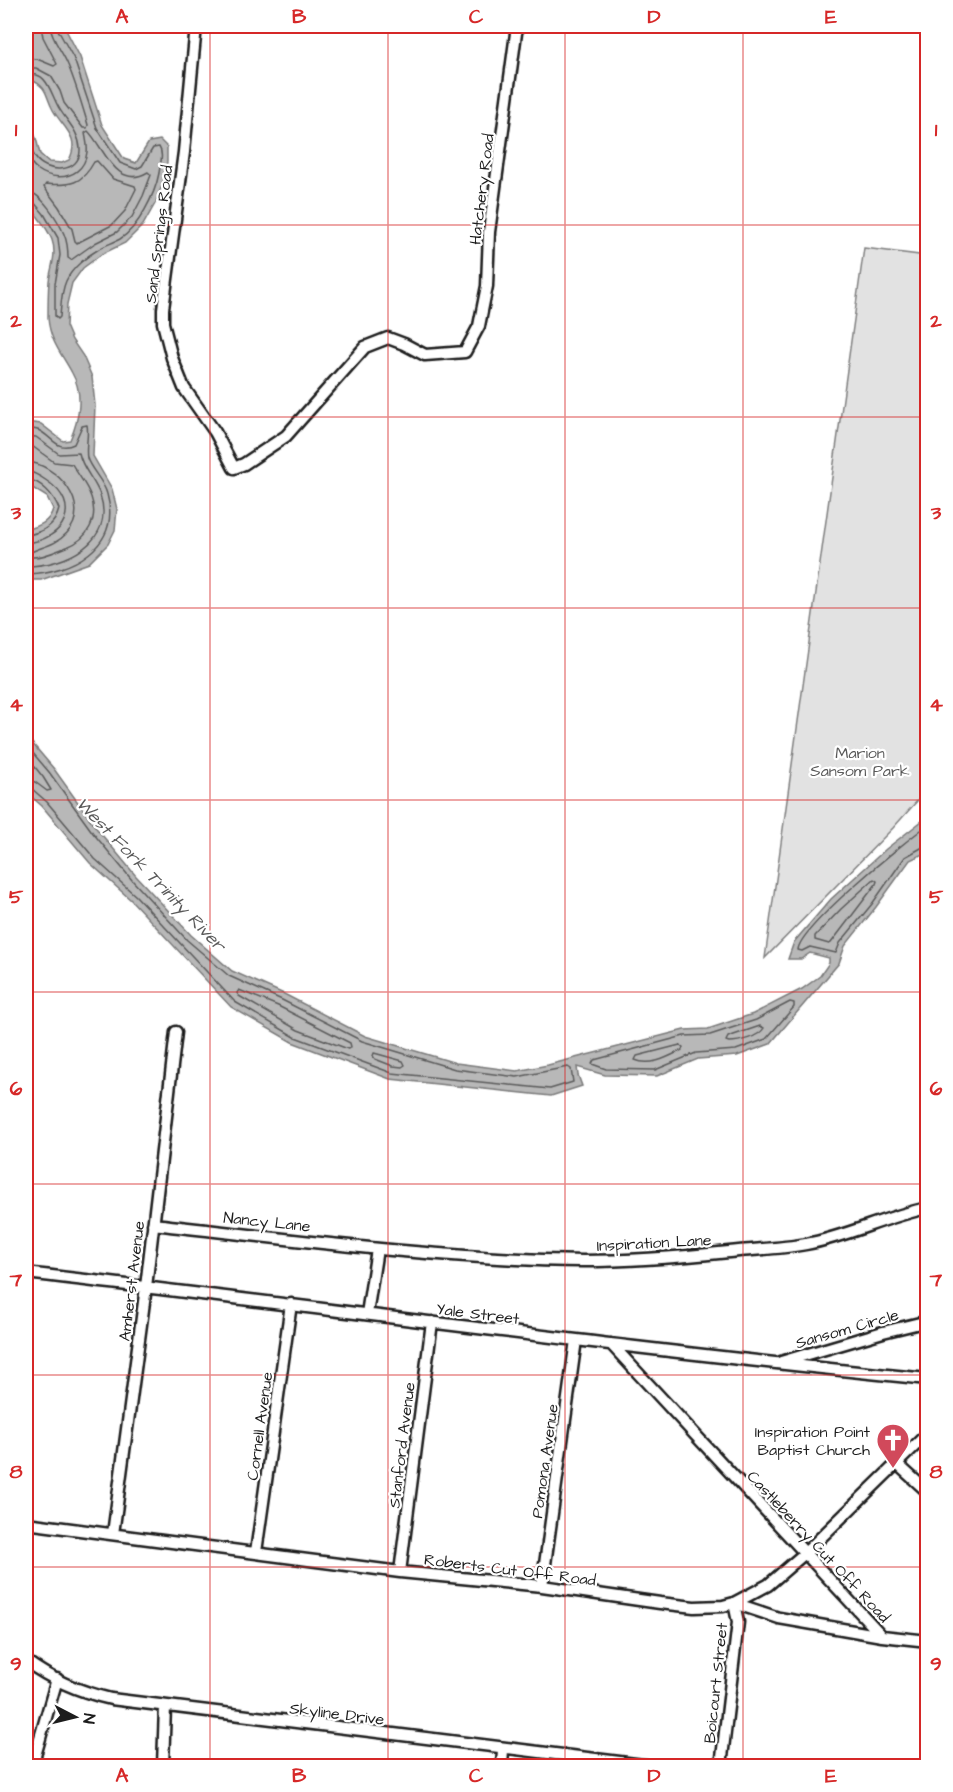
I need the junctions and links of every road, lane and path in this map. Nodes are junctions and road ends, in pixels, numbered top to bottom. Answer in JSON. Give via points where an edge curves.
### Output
{"nodes":[{"id":1,"x":196,"y":26,"type":"edge"},
{"id":2,"x":517,"y":26,"type":"edge"},
{"id":3,"x":465,"y":352,"type":"joint"},
{"id":4,"x":176,"y":1032,"type":"dead end"},
{"id":5,"x":927,"y":1208,"type":"edge"},
{"id":6,"x":153,"y":1224,"type":"junction"},
{"id":7,"x":377,"y":1249,"type":"junction"},
{"id":8,"x":26,"y":1273,"type":"edge"},
{"id":9,"x":146,"y":1287,"type":"junction"},
{"id":10,"x":291,"y":1304,"type":"junction"},
{"id":11,"x":367,"y":1314,"type":"junction"},
{"id":12,"x":927,"y":1321,"type":"edge"},
{"id":13,"x":432,"y":1322,"type":"junction"},
{"id":14,"x":576,"y":1340,"type":"junction"},
{"id":15,"x":611,"y":1344,"type":"junction"},
{"id":16,"x":775,"y":1364,"type":"junction"},
{"id":17,"x":927,"y":1379,"type":"edge"},
{"id":18,"x":927,"y":1432,"type":"edge"},
{"id":19,"x":896,"y":1463,"type":"junction"},
{"id":20,"x":927,"y":1492,"type":"edge"},
{"id":21,"x":26,"y":1523,"type":"edge"},
{"id":22,"x":113,"y":1534,"type":"junction"},
{"id":23,"x":256,"y":1552,"type":"junction"},
{"id":24,"x":805,"y":1553,"type":"junction"},
{"id":25,"x":400,"y":1572,"type":"junction"},
{"id":26,"x":542,"y":1586,"type":"junction"},
{"id":27,"x":734,"y":1603,"type":"junction"},
{"id":28,"x":882,"y":1636,"type":"junction"},
{"id":29,"x":927,"y":1641,"type":"edge"},
{"id":30,"x":26,"y":1661,"type":"edge"},
{"id":31,"x":57,"y":1679,"type":"junction"},
{"id":32,"x":165,"y":1706,"type":"junction"},
{"id":33,"x":503,"y":1749,"type":"junction"},
{"id":34,"x":32,"y":1767,"type":"edge"},
{"id":35,"x":163,"y":1767,"type":"edge"},
{"id":36,"x":502,"y":1767,"type":"edge"},
{"id":37,"x":652,"y":1767,"type":"edge"},
{"id":38,"x":721,"y":1767,"type":"edge"}],
"edges":[{"from":1,"to":3,"type":"street","name":"Sand Springs Road","via":[[163,323],[171,358],[184,388],[234,468],[286,436],[365,346],[388,338],[424,355]]},
{"from":2,"to":3,"type":"street","name":"Hatchery Road","via":[[489,232],[487,285],[479,326]]},
{"from":4,"to":6,"type":"street","name":"Amherst Avenue"},
{"from":5,"to":7,"type":"street","name":"Inspiration Lane","via":[[813,1243],[630,1260]]},
{"from":6,"to":7,"type":"street","name":"Nancy Lane"},
{"from":6,"to":9,"type":"street","name":"Amherst Avenue"},
{"from":7,"to":11,"type":"street"},
{"from":8,"to":9,"type":"street","name":"Yale Street"},
{"from":9,"to":10,"type":"street","name":"Yale Street"},
{"from":9,"to":22,"type":"street","name":"Amherst Avenue"},
{"from":10,"to":11,"type":"street","name":"Yale Street"},
{"from":10,"to":23,"type":"street","name":"Cornell Avenue"},
{"from":11,"to":13,"type":"street","name":"Yale Street"},
{"from":12,"to":16,"type":"street","name":"Sansom Circle"},
{"from":13,"to":14,"type":"street","name":"Yale Street"},
{"from":13,"to":25,"type":"street","name":"Stanford Avenue"},
{"from":14,"to":15,"type":"street","name":"Yale Street"},
{"from":14,"to":26,"type":"street","name":"Pomona Avenue"},
{"from":15,"to":16,"type":"street","name":"Yale Street"},
{"from":15,"to":24,"type":"street","name":"Castleberry Cut Off Road"},
{"from":16,"to":17,"type":"street","name":"Yale Street"},
{"from":18,"to":19,"type":"street","name":"Roberts Cut Off Road"},
{"from":19,"to":20,"type":"street"},
{"from":19,"to":24,"type":"street","name":"Roberts Cut Off Road"},
{"from":21,"to":22,"type":"street","name":"Roberts Cut Off Road"},
{"from":22,"to":23,"type":"street","name":"Roberts Cut Off Road"},
{"from":23,"to":25,"type":"street","name":"Roberts Cut Off Road"},
{"from":24,"to":27,"type":"street","name":"Roberts Cut Off Road","via":[[768,1585]]},
{"from":24,"to":28,"type":"street","name":"Castleberry Cut Off Road"},
{"from":25,"to":26,"type":"street","name":"Roberts Cut Off Road"},
{"from":26,"to":27,"type":"street","name":"Roberts Cut Off Road","via":[[694,1607]]},
{"from":27,"to":28,"type":"street","via":[[779,1618]]},
{"from":27,"to":38,"type":"street","name":"Boicourt Street","via":[[738,1622]]},
{"from":28,"to":29,"type":"street"},
{"from":30,"to":31,"type":"street","name":"Skyline Drive"},
{"from":31,"to":32,"type":"street","name":"Skyline Drive","via":[[90,1694]]},
{"from":31,"to":34,"type":"street"},
{"from":32,"to":33,"type":"street","name":"Skyline Drive"},
{"from":32,"to":35,"type":"street"},
{"from":33,"to":36,"type":"street"},
{"from":33,"to":37,"type":"street","name":"Skyline Drive"}]}
